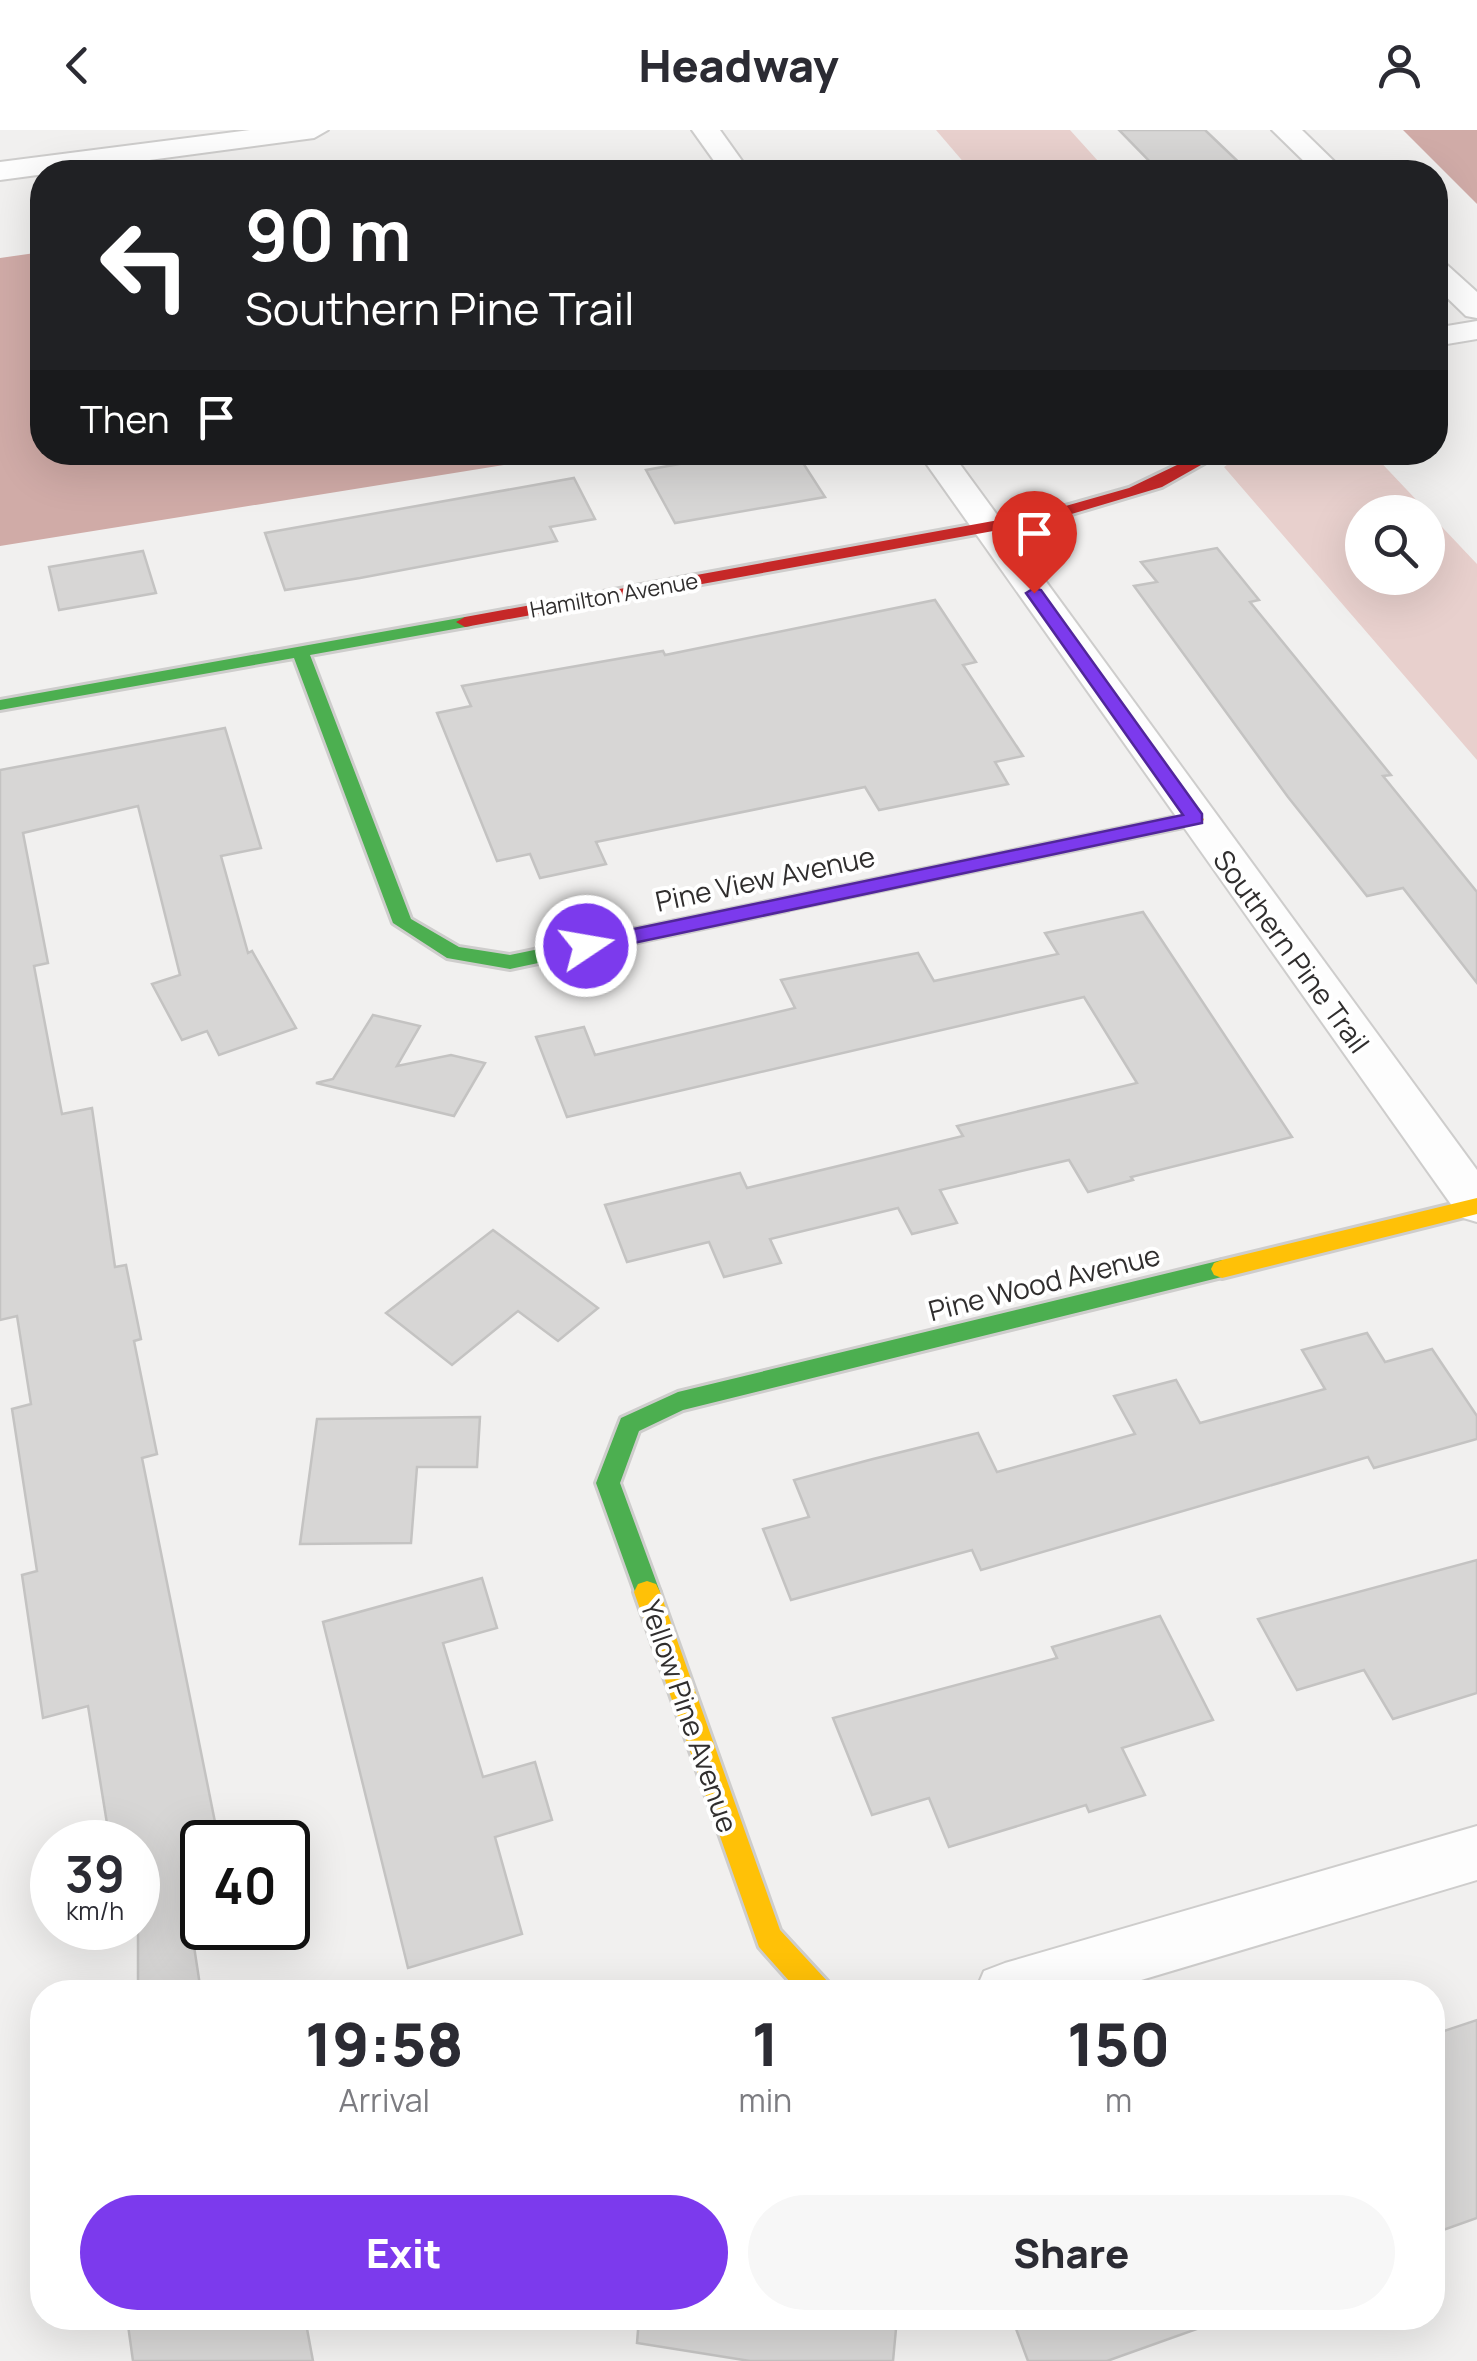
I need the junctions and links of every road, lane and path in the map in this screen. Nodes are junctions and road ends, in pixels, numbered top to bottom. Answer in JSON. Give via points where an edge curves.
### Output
{"nodes":[{"id":1,"x":314,"y":130,"type":"edge"},
{"id":2,"x":706,"y":130,"type":"edge"},
{"id":3,"x":1286,"y":130,"type":"edge"},
{"id":4,"x":73,"y":160,"type":"edge"},
{"id":5,"x":727,"y":160,"type":"edge"},
{"id":6,"x":1318,"y":160,"type":"edge"},
{"id":7,"x":30,"y":165,"type":"edge"},
{"id":8,"x":1,"y":169,"type":"edge"},
{"id":9,"x":1448,"y":282,"type":"edge"},
{"id":10,"x":1477,"y":309,"type":"edge"},
{"id":11,"x":1477,"y":330,"type":"edge"},
{"id":12,"x":1448,"y":335,"type":"edge"},
{"id":13,"x":943,"y":465,"type":"edge"},
{"id":14,"x":1199,"y":465,"type":"edge"},
{"id":15,"x":988,"y":529,"type":"junction"},
{"id":16,"x":300,"y":651,"type":"junction"},
{"id":17,"x":0,"y":705,"type":"edge"},
{"id":18,"x":1195,"y":819,"type":"junction"},
{"id":19,"x":1477,"y":1205,"type":"edge"},
{"id":20,"x":629,"y":1425,"type":"joint"},
{"id":21,"x":1477,"y":1853,"type":"edge"},
{"id":22,"x":807,"y":1980,"type":"edge"},
{"id":23,"x":1046,"y":1980,"type":"edge"}],
"edges":[{"from":1,"to":4,"type":"street"},
{"from":2,"to":5,"type":"street"},
{"from":3,"to":6,"type":"street"},
{"from":7,"to":8,"type":"street"},
{"from":9,"to":10,"type":"street"},
{"from":11,"to":12,"type":"street"},
{"from":13,"to":15,"type":"street","name":"Southern Pine Trail"},
{"from":14,"to":15,"type":"street","name":"Hamilton Avenue","via":[[1136,494]]},
{"from":15,"to":16,"type":"street","name":"Hamilton Avenue"},
{"from":15,"to":18,"type":"street","name":"Southern Pine Trail"},
{"from":16,"to":17,"type":"street","name":"Hamilton Avenue"},
{"from":16,"to":18,"type":"street","name":"Pine View Avenue","via":[[403,923],[454,953],[510,962]]},
{"from":18,"to":19,"type":"street","name":"Southern Pine Trail"},
{"from":19,"to":20,"type":"street","name":"Pine Wood Avenue","via":[[678,1402]]},
{"from":20,"to":22,"type":"street","name":"Yellow Pine Avenue","via":[[608,1483],[769,1938]]},
{"from":21,"to":23,"type":"street"}]}
